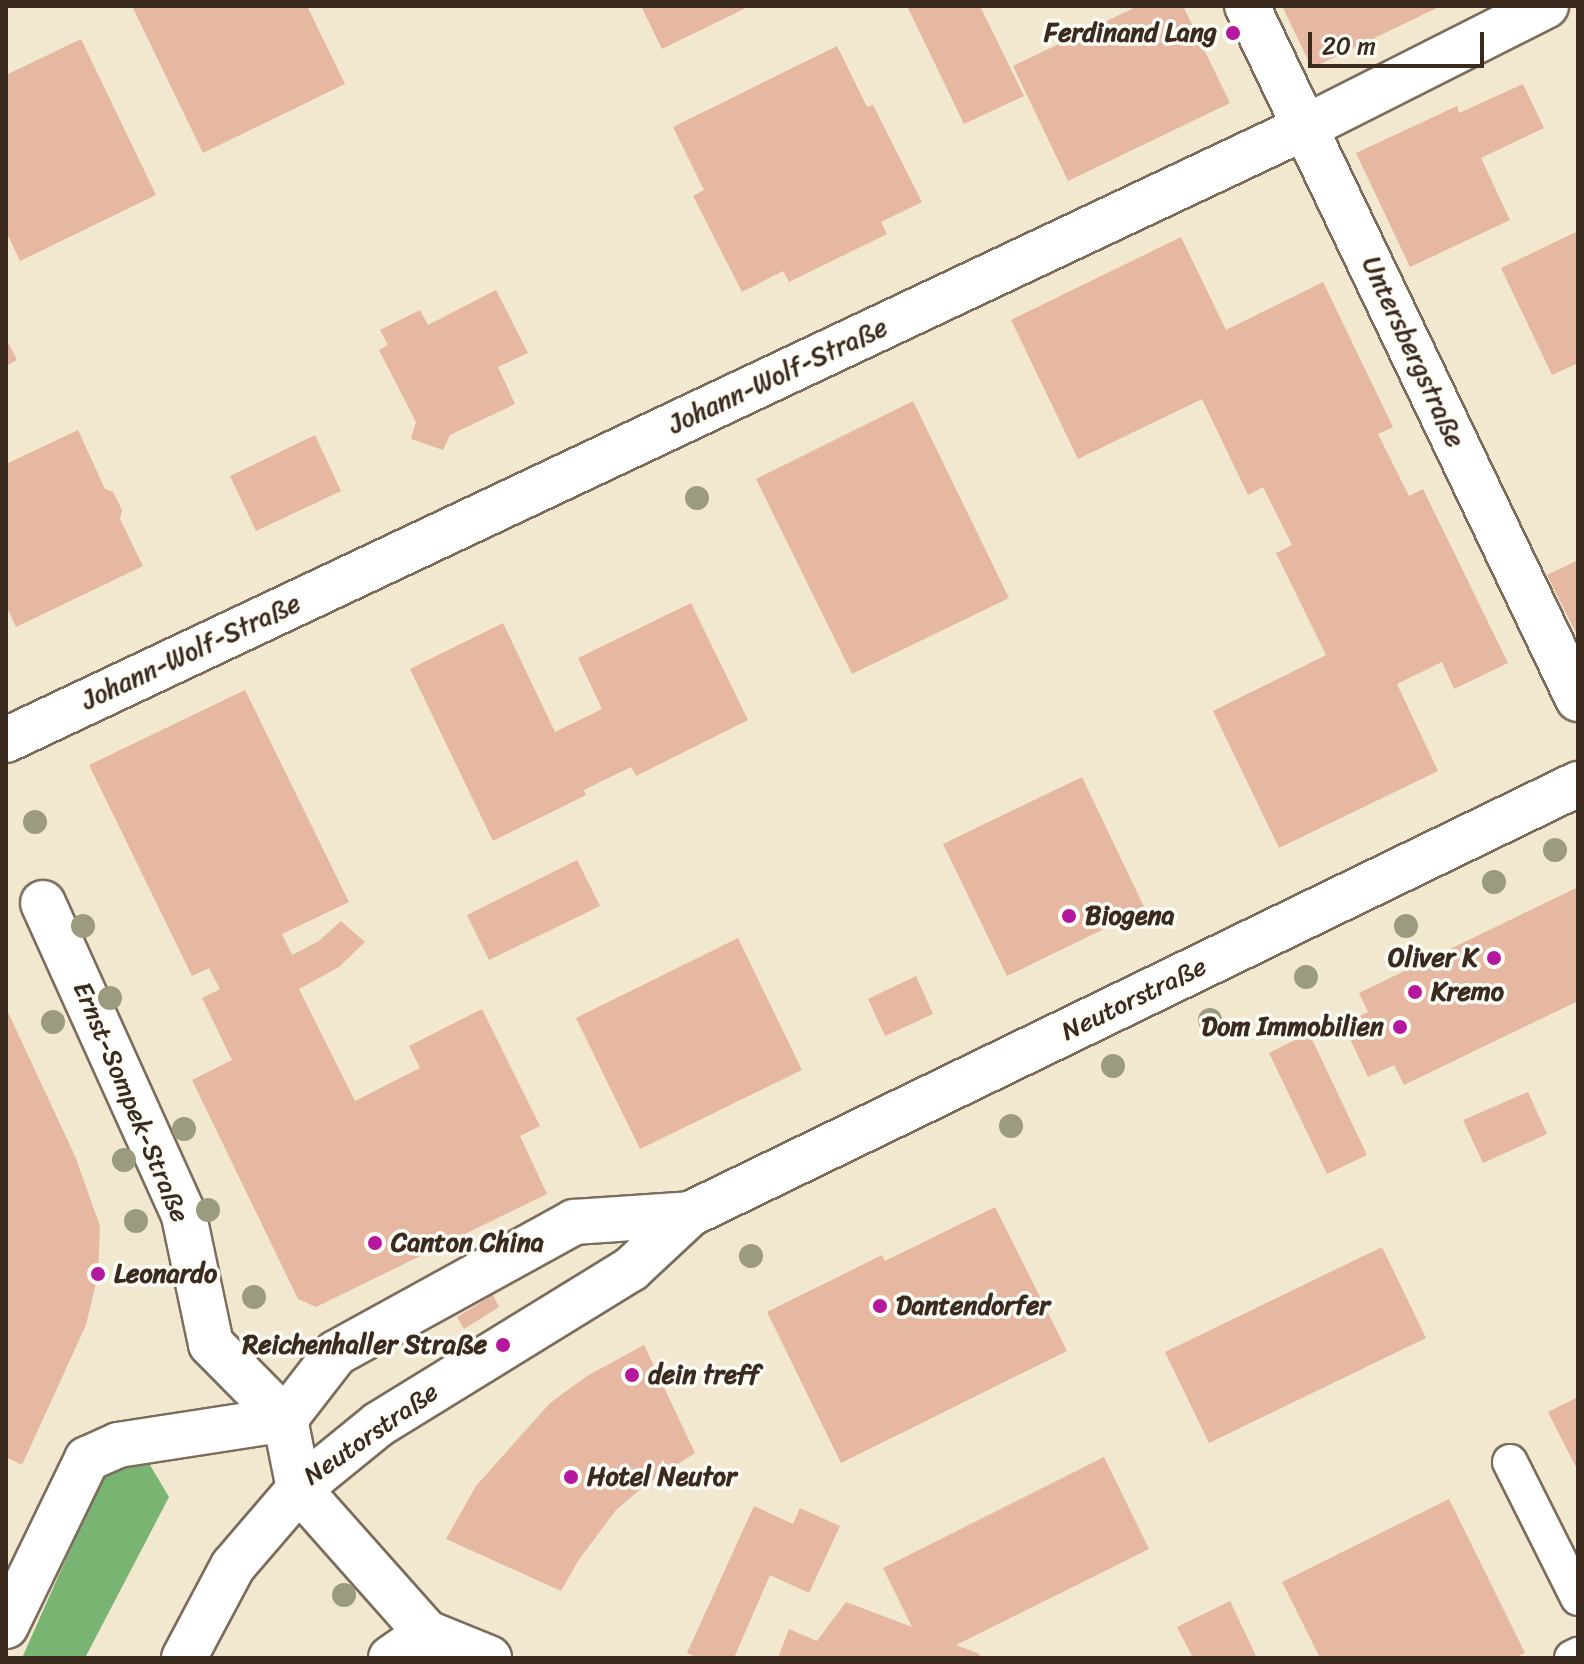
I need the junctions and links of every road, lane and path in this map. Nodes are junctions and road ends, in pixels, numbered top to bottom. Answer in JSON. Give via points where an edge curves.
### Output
{"nodes":[{"id":1,"x":1247,"y":6,"type":"edge"},
{"id":2,"x":1546,"y":6,"type":"edge"},
{"id":3,"x":1306,"y":127,"type":"junction"},
{"id":4,"x":1578,"y":699,"type":"edge"},
{"id":5,"x":6,"y":740,"type":"edge"},
{"id":6,"x":1578,"y":784,"type":"edge"},
{"id":7,"x":43,"y":903,"type":"dead end"},
{"id":8,"x":690,"y":1214,"type":"junction"},
{"id":9,"x":285,"y":1419,"type":"junction"},
{"id":10,"x":1510,"y":1462,"type":"dead end"},
{"id":11,"x":299,"y":1489,"type":"junction"},
{"id":12,"x":1578,"y":1598,"type":"edge"},
{"id":13,"x":6,"y":1626,"type":"edge"},
{"id":14,"x":427,"y":1633,"type":"junction"},
{"id":15,"x":1578,"y":1655,"type":"edge"},
{"id":16,"x":184,"y":1658,"type":"edge"},
{"id":17,"x":391,"y":1658,"type":"edge"},
{"id":18,"x":489,"y":1658,"type":"edge"},
{"id":19,"x":1572,"y":1658,"type":"edge"}],
"edges":[{"from":1,"to":3,"type":"street","name":"Untersbergstraße"},
{"from":2,"to":3,"type":"street","name":"Johann-Wolf-Straße"},
{"from":3,"to":4,"type":"street","name":"Untersbergstraße"},
{"from":3,"to":5,"type":"street","name":"Johann-Wolf-Straße"},
{"from":6,"to":8,"type":"street","name":"Neutorstraße"},
{"from":7,"to":9,"type":"street","name":"Ernst-Sompek-Straße","via":[[184,1216],[211,1344]]},
{"from":8,"to":9,"type":"street","name":"Neutorstraße","via":[[574,1222],[336,1353]]},
{"from":8,"to":11,"type":"street","name":"Neutorstraße","via":[[631,1269],[379,1424]]},
{"from":9,"to":11,"type":"street","name":"Neutorstraße"},
{"from":9,"to":13,"type":"street","via":[[118,1445],[87,1459]]},
{"from":10,"to":12,"type":"lane"},
{"from":11,"to":14,"type":"street"},
{"from":11,"to":16,"type":"street","via":[[233,1566]]},
{"from":14,"to":17,"type":"street"},
{"from":14,"to":18,"type":"street"},
{"from":15,"to":19,"type":"lane"}]}
